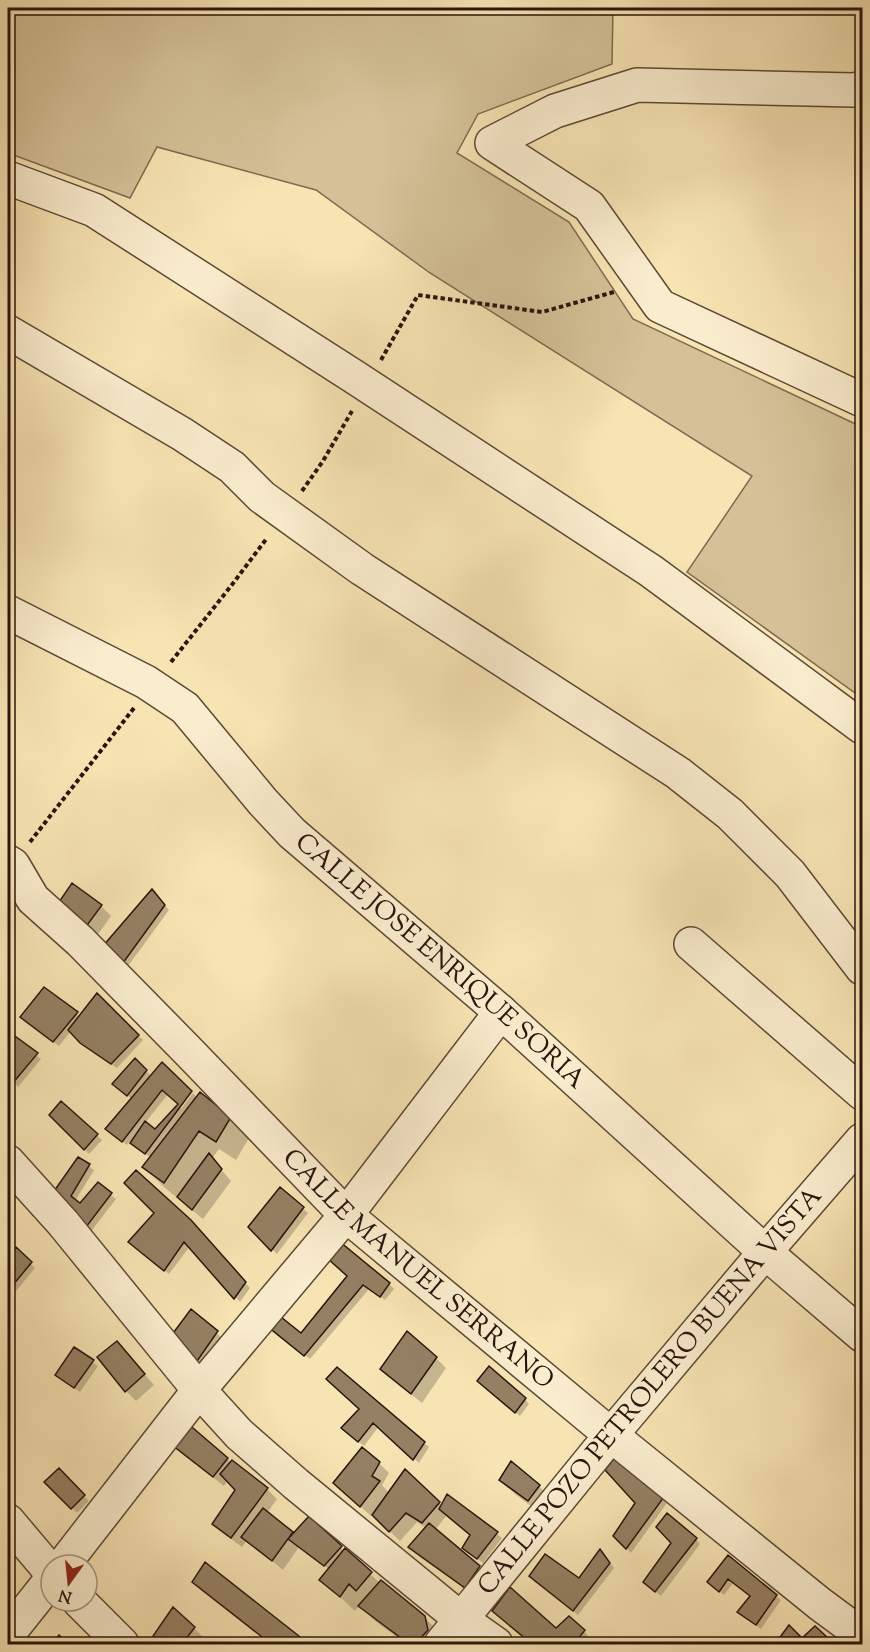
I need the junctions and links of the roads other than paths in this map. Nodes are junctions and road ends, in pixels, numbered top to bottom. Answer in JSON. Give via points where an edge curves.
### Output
{"nodes":[{"id":1,"x":858,"y":89,"type":"edge"},
{"id":2,"x":8,"y":178,"type":"edge"},
{"id":3,"x":8,"y":332,"type":"edge"},
{"id":4,"x":862,"y":400,"type":"edge"},
{"id":5,"x":8,"y":612,"type":"edge"},
{"id":6,"x":862,"y":728,"type":"edge"},
{"id":7,"x":10,"y":863,"type":"edge"},
{"id":8,"x":691,"y":944,"type":"dead end"},
{"id":9,"x":862,"y":968,"type":"edge"},
{"id":10,"x":501,"y":1012,"type":"junction"},
{"id":11,"x":862,"y":1093,"type":"edge"},
{"id":12,"x":862,"y":1140,"type":"edge"},
{"id":13,"x":8,"y":1162,"type":"edge"},
{"id":14,"x":346,"y":1215,"type":"junction"},
{"id":15,"x":765,"y":1252,"type":"junction"},
{"id":16,"x":862,"y":1335,"type":"edge"},
{"id":17,"x":199,"y":1390,"type":"junction"},
{"id":18,"x":611,"y":1435,"type":"junction"},
{"id":19,"x":8,"y":1521,"type":"edge"},
{"id":20,"x":72,"y":1553,"type":"edge"},
{"id":21,"x":39,"y":1558,"type":"edge"},
{"id":22,"x":39,"y":1595,"type":"edge"},
{"id":23,"x":91,"y":1613,"type":"edge"},
{"id":24,"x":462,"y":1620,"type":"junction"},
{"id":25,"x":8,"y":1634,"type":"edge"},
{"id":26,"x":862,"y":1635,"type":"edge"},
{"id":27,"x":122,"y":1644,"type":"edge"},
{"id":28,"x":441,"y":1644,"type":"edge"},
{"id":29,"x":496,"y":1644,"type":"edge"}],
"edges":[{"from":1,"to":4,"type":"street","via":[[637,85],[555,111],[492,142],[588,206],[660,306]]},
{"from":2,"to":6,"type":"street","via":[[94,210],[367,385],[651,571]]},
{"from":3,"to":9,"type":"street","via":[[182,434],[232,467],[262,498],[362,569],[678,773],[730,814],[790,874]]},
{"from":5,"to":10,"type":"street","name":"CALLE JOSE ENRIQUE SORIA","via":[[152,686],[185,708],[292,833]]},
{"from":7,"to":14,"type":"street","name":"CALLE MANUEL SERRANO","via":[[33,899],[88,949]]},
{"from":8,"to":11,"type":"street"},
{"from":10,"to":14,"type":"street"},
{"from":10,"to":15,"type":"street","name":"CALLE JOSE ENRIQUE SORIA"},
{"from":12,"to":15,"type":"street","name":"CALLE POZO PETROLERO BUENA VISTA"},
{"from":13,"to":17,"type":"street"},
{"from":14,"to":17,"type":"street"},
{"from":14,"to":18,"type":"street","name":"CALLE MANUEL SERRANO"},
{"from":15,"to":16,"type":"street","name":"CALLE JOSE ENRIQUE SORIA"},
{"from":15,"to":18,"type":"street","name":"CALLE POZO PETROLERO BUENA VISTA"},
{"from":17,"to":20,"type":"street"},
{"from":17,"to":24,"type":"street","via":[[239,1434],[296,1484]]},
{"from":18,"to":24,"type":"street","name":"CALLE POZO PETROLERO BUENA VISTA"},
{"from":18,"to":26,"type":"street","name":"CALLE MANUEL SERRANO"},
{"from":19,"to":21,"type":"street"},
{"from":22,"to":25,"type":"street"},
{"from":23,"to":27,"type":"street"},
{"from":24,"to":28,"type":"street","name":"CALLE POZO PETROLERO BUENA VISTA"},
{"from":24,"to":29,"type":"street"}]}
